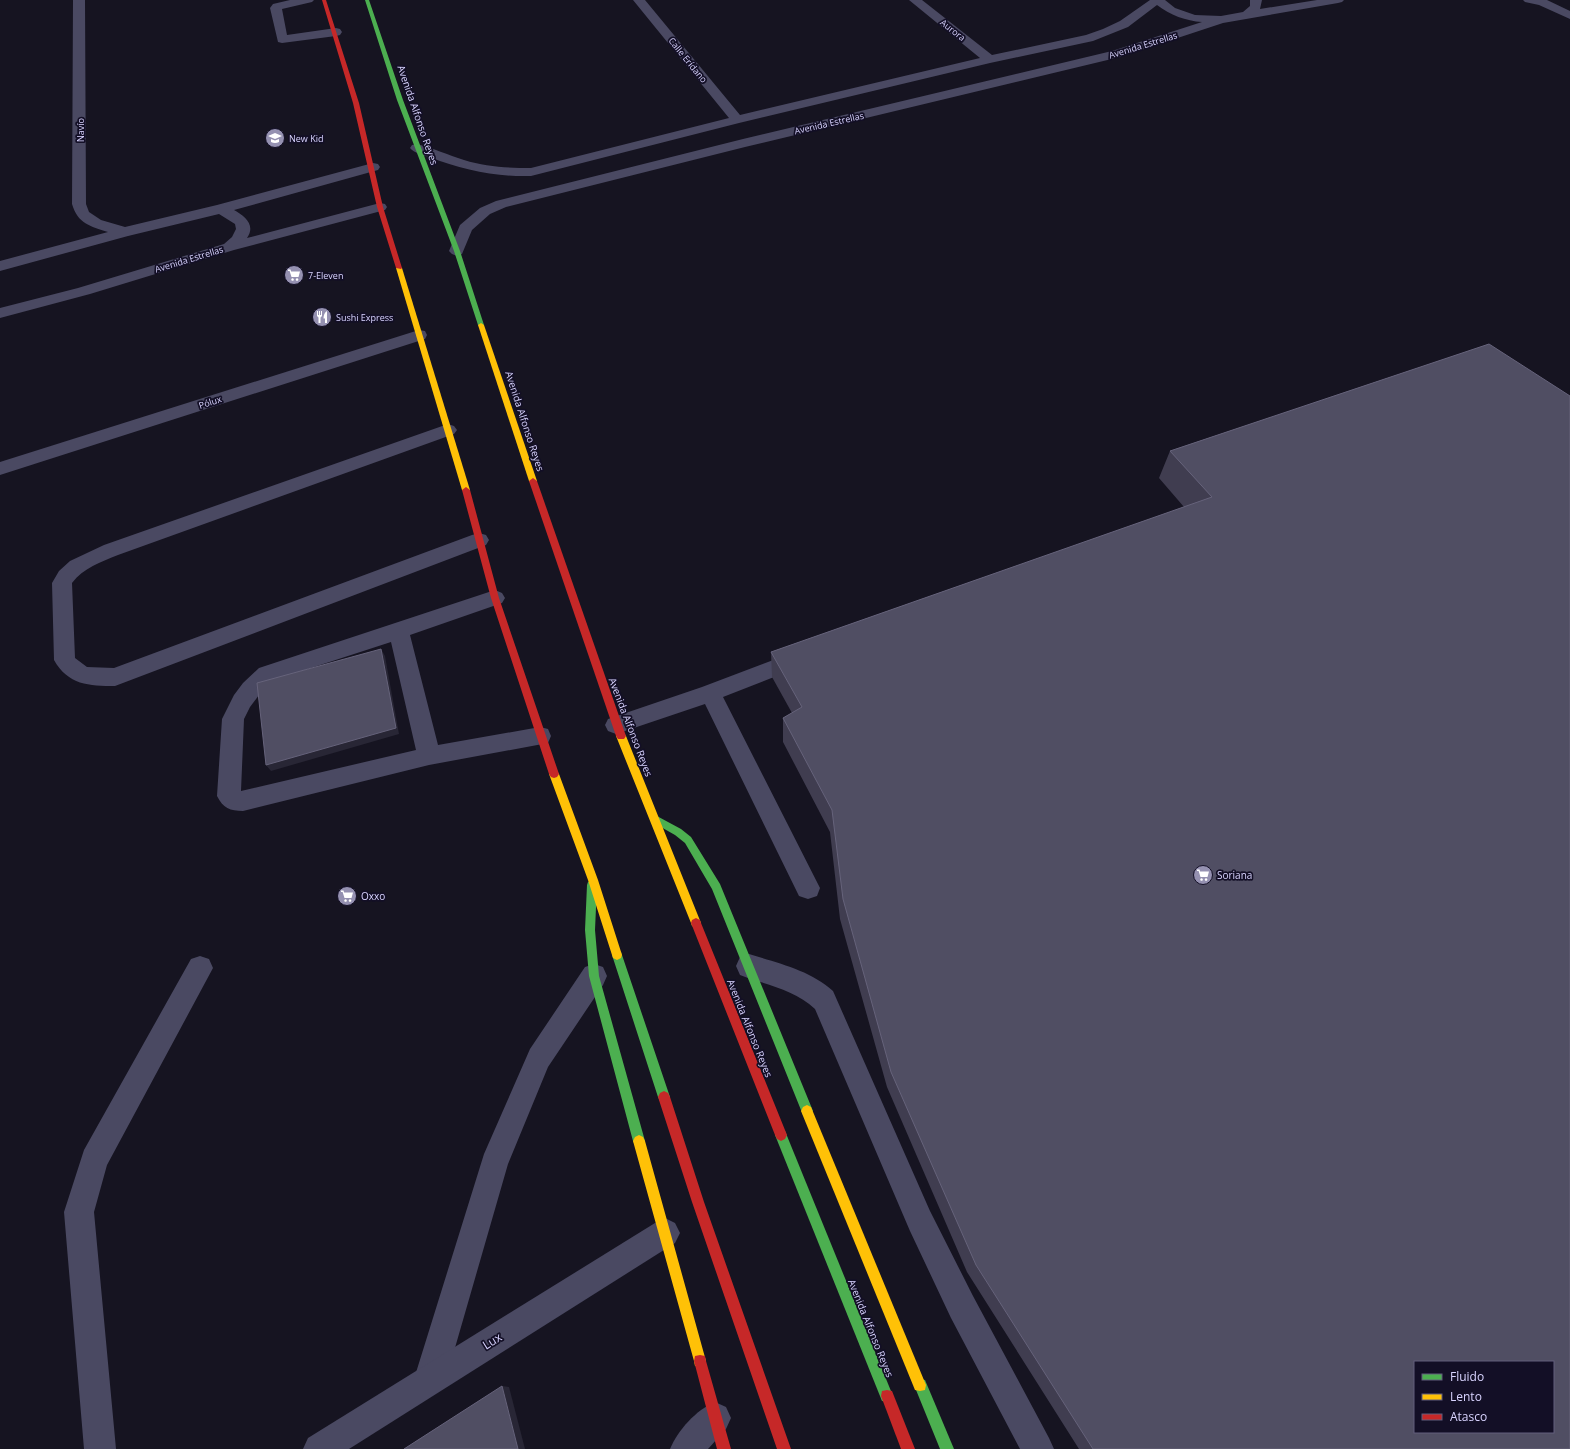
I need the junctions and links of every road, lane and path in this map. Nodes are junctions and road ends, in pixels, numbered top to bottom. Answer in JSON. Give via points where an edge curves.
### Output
{"nodes":[{"id":1,"x":79,"y":0,"type":"edge"},
{"id":2,"x":308,"y":0,"type":"edge"},
{"id":3,"x":324,"y":0,"type":"edge"},
{"id":4,"x":367,"y":0,"type":"edge"},
{"id":5,"x":639,"y":0,"type":"edge"},
{"id":6,"x":915,"y":0,"type":"edge"},
{"id":7,"x":1158,"y":0,"type":"edge"},
{"id":8,"x":1256,"y":0,"type":"edge"},
{"id":9,"x":1338,"y":0,"type":"edge"},
{"id":10,"x":1529,"y":0,"type":"edge"},
{"id":11,"x":1541,"y":1,"type":"edge"},
{"id":12,"x":1247,"y":15,"type":"junction"},
{"id":13,"x":1570,"y":15,"type":"edge"},
{"id":14,"x":1221,"y":20,"type":"junction"},
{"id":15,"x":336,"y":32,"type":"junction"},
{"id":16,"x":990,"y":59,"type":"junction"},
{"id":17,"x":737,"y":120,"type":"junction"},
{"id":18,"x":417,"y":148,"type":"junction"},
{"id":19,"x":373,"y":167,"type":"junction"},
{"id":20,"x":380,"y":207,"type":"junction"},
{"id":21,"x":220,"y":209,"type":"junction"},
{"id":22,"x":124,"y":232,"type":"junction"},
{"id":23,"x":229,"y":246,"type":"junction"},
{"id":24,"x":457,"y":251,"type":"junction"},
{"id":25,"x":0,"y":266,"type":"edge"},
{"id":26,"x":0,"y":313,"type":"edge"},
{"id":27,"x":419,"y":335,"type":"junction"},
{"id":28,"x":448,"y":430,"type":"junction"},
{"id":29,"x":0,"y":468,"type":"edge"},
{"id":30,"x":479,"y":540,"type":"junction"},
{"id":31,"x":495,"y":598,"type":"junction"},
{"id":32,"x":399,"y":631,"type":"junction"},
{"id":33,"x":814,"y":653,"type":"edge"},
{"id":34,"x":710,"y":693,"type":"junction"},
{"id":35,"x":616,"y":725,"type":"junction"},
{"id":36,"x":540,"y":736,"type":"junction"},
{"id":37,"x":429,"y":756,"type":"junction"},
{"id":38,"x":655,"y":819,"type":"junction"},
{"id":39,"x":593,"y":880,"type":"junction"},
{"id":40,"x":808,"y":888,"type":"dead end"},
{"id":41,"x":749,"y":966,"type":"junction"},
{"id":42,"x":200,"y":968,"type":"dead end"},
{"id":43,"x":594,"y":976,"type":"junction"},
{"id":44,"x":665,"y":1233,"type":"junction"},
{"id":45,"x":430,"y":1380,"type":"junction"},
{"id":46,"x":715,"y":1418,"type":"junction"},
{"id":47,"x":100,"y":1449,"type":"edge"},
{"id":48,"x":319,"y":1449,"type":"edge"},
{"id":49,"x":686,"y":1449,"type":"edge"},
{"id":50,"x":724,"y":1449,"type":"edge"},
{"id":51,"x":784,"y":1449,"type":"edge"},
{"id":52,"x":908,"y":1449,"type":"edge"},
{"id":53,"x":947,"y":1449,"type":"edge"},
{"id":54,"x":1038,"y":1449,"type":"edge"}],
"edges":[{"from":1,"to":22,"type":"street","name":"Navío","via":[[80,204],[82,214],[96,223]]},
{"from":2,"to":15,"type":"street","via":[[277,6],[282,39]]},
{"from":3,"to":15,"type":"main road"},
{"from":4,"to":18,"type":"main road","name":"Avenida Alfonso Reyes"},
{"from":5,"to":17,"type":"street","name":"Calle Erídano"},
{"from":6,"to":16,"type":"street","name":"Aurora"},
{"from":7,"to":14,"type":"street","via":[[1171,10],[1194,18]]},
{"from":7,"to":16,"type":"street","via":[[1136,17],[1107,32]]},
{"from":8,"to":12,"type":"street","via":[[1256,7]]},
{"from":9,"to":12,"type":"street"},
{"from":10,"to":11,"type":"street"},
{"from":11,"to":13,"type":"street"},
{"from":12,"to":14,"type":"street"},
{"from":14,"to":24,"type":"street","name":"Avenida Estrellas","via":[[1116,54],[501,204],[485,211],[465,228]]},
{"from":15,"to":19,"type":"main road"},
{"from":16,"to":17,"type":"street"},
{"from":17,"to":18,"type":"street","via":[[531,172],[496,172],[468,166]]},
{"from":18,"to":24,"type":"main road","name":"Avenida Alfonso Reyes"},
{"from":19,"to":20,"type":"main road"},
{"from":19,"to":21,"type":"street"},
{"from":20,"to":23,"type":"street","name":"Avenida Estrellas"},
{"from":20,"to":27,"type":"main road"},
{"from":21,"to":22,"type":"street"},
{"from":21,"to":23,"type":"street","via":[[242,221],[244,230],[240,238]]},
{"from":22,"to":25,"type":"street"},
{"from":23,"to":26,"type":"street","name":"Avenida Estrellas","via":[[84,291]]},
{"from":24,"to":35,"type":"main road","name":"Avenida Alfonso Reyes"},
{"from":27,"to":28,"type":"main road"},
{"from":27,"to":29,"type":"street","name":"Pólux"},
{"from":28,"to":30,"type":"main road"},
{"from":28,"to":30,"type":"street","via":[[111,550],[75,566],[62,583],[65,660],[75,672],[85,676],[115,677]]},
{"from":30,"to":31,"type":"main road"},
{"from":31,"to":32,"type":"street"},
{"from":31,"to":36,"type":"main road"},
{"from":32,"to":37,"type":"street"},
{"from":32,"to":37,"type":"street","via":[[268,674],[260,679],[242,701],[233,719],[229,796],[234,801],[242,801]]},
{"from":33,"to":34,"type":"street"},
{"from":34,"to":35,"type":"street"},
{"from":34,"to":40,"type":"street"},
{"from":35,"to":38,"type":"main road","name":"Avenida Alfonso Reyes"},
{"from":36,"to":37,"type":"street"},
{"from":36,"to":39,"type":"main road"},
{"from":38,"to":41,"type":"main road","via":[[688,840],[697,853],[716,887]]},
{"from":38,"to":52,"type":"main road","name":"Avenida Alfonso Reyes"},
{"from":39,"to":43,"type":"main road","via":[[588,933]]},
{"from":39,"to":51,"type":"main road","via":[[698,1202]]},
{"from":41,"to":53,"type":"main road","via":[[827,1163]]},
{"from":41,"to":54,"type":"street","via":[[798,983],[824,1000],[920,1221],[962,1307]]},
{"from":42,"to":47,"type":"street","via":[[94,1160],[79,1212]]},
{"from":43,"to":44,"type":"main road"},
{"from":43,"to":45,"type":"street","via":[[539,1058],[494,1164]]},
{"from":44,"to":45,"type":"street","name":"Lux"},
{"from":44,"to":46,"type":"main road"},
{"from":45,"to":48,"type":"street","name":"Lux"},
{"from":46,"to":49,"type":"street"},
{"from":46,"to":50,"type":"main road"}]}
